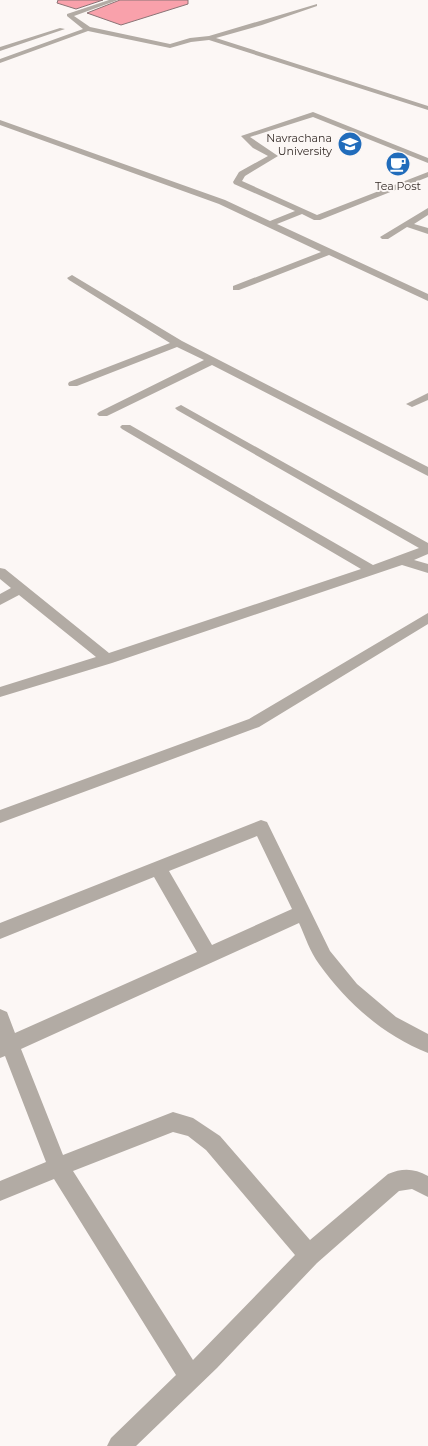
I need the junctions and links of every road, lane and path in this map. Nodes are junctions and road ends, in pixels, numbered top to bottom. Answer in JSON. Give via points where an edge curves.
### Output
{"nodes":[{"id":1,"x":115,"y":0,"type":"edge"},
{"id":2,"x":315,"y":5,"type":"dead end"},
{"id":3,"x":62,"y":29,"type":"dead end"},
{"id":4,"x":88,"y":29,"type":"junction"},
{"id":5,"x":209,"y":38,"type":"junction"},
{"id":6,"x":0,"y":49,"type":"edge"},
{"id":7,"x":0,"y":61,"type":"edge"},
{"id":8,"x":428,"y":108,"type":"edge"},
{"id":9,"x":0,"y":122,"type":"edge"},
{"id":10,"x":428,"y":161,"type":"edge"},
{"id":11,"x":428,"y":174,"type":"edge"},
{"id":12,"x":302,"y":211,"type":"junction"},
{"id":13,"x":428,"y":211,"type":"edge"},
{"id":14,"x":270,"y":224,"type":"junction"},
{"id":15,"x":406,"y":224,"type":"junction"},
{"id":16,"x":428,"y":231,"type":"edge"},
{"id":17,"x":384,"y":237,"type":"dead end"},
{"id":18,"x":329,"y":252,"type":"junction"},
{"id":19,"x":72,"y":278,"type":"dead end"},
{"id":20,"x":236,"y":288,"type":"dead end"},
{"id":21,"x":428,"y":298,"type":"edge"},
{"id":22,"x":178,"y":343,"type":"junction"},
{"id":23,"x":211,"y":361,"type":"junction"},
{"id":24,"x":73,"y":384,"type":"dead end"},
{"id":25,"x":428,"y":396,"type":"edge"},
{"id":26,"x":412,"y":404,"type":"dead end"},
{"id":27,"x":181,"y":408,"type":"dead end"},
{"id":28,"x":103,"y":414,"type":"dead end"},
{"id":29,"x":126,"y":427,"type":"dead end"},
{"id":30,"x":428,"y":472,"type":"edge"},
{"id":31,"x":428,"y":549,"type":"edge"},
{"id":32,"x":402,"y":560,"type":"junction"},
{"id":33,"x":428,"y":569,"type":"edge"},
{"id":34,"x":372,"y":570,"type":"junction"},
{"id":35,"x":0,"y":572,"type":"edge"},
{"id":36,"x":19,"y":589,"type":"junction"},
{"id":37,"x":0,"y":600,"type":"edge"},
{"id":38,"x":428,"y":618,"type":"edge"},
{"id":39,"x":107,"y":659,"type":"junction"},
{"id":40,"x":0,"y":692,"type":"edge"},
{"id":41,"x":0,"y":817,"type":"edge"},
{"id":42,"x":158,"y":868,"type":"junction"},
{"id":43,"x":302,"y":912,"type":"junction"},
{"id":44,"x":0,"y":931,"type":"edge"},
{"id":45,"x":208,"y":955,"type":"junction"},
{"id":46,"x":0,"y":1018,"type":"edge"},
{"id":47,"x":428,"y":1044,"type":"edge"},
{"id":48,"x":5,"y":1046,"type":"edge"},
{"id":49,"x":58,"y":1167,"type":"junction"},
{"id":50,"x":428,"y":1187,"type":"edge"},
{"id":51,"x":0,"y":1192,"type":"edge"},
{"id":52,"x":309,"y":1256,"type":"junction"},
{"id":53,"x":191,"y":1378,"type":"junction"},
{"id":54,"x":119,"y":1446,"type":"edge"}],
"edges":[{"from":1,"to":4,"type":"street","via":[[69,15]]},
{"from":2,"to":5,"type":"street"},
{"from":3,"to":6,"type":"street"},
{"from":4,"to":5,"type":"street","via":[[170,46]]},
{"from":4,"to":7,"type":"street"},
{"from":5,"to":8,"type":"street"},
{"from":9,"to":14,"type":"street","via":[[222,202]]},
{"from":10,"to":12,"type":"street","via":[[313,114],[246,136],[274,156],[242,174],[237,182]]},
{"from":11,"to":12,"type":"street","via":[[317,218]]},
{"from":12,"to":14,"type":"street"},
{"from":13,"to":15,"type":"street"},
{"from":14,"to":18,"type":"street"},
{"from":15,"to":16,"type":"street"},
{"from":15,"to":17,"type":"street"},
{"from":18,"to":20,"type":"street"},
{"from":18,"to":21,"type":"street"},
{"from":19,"to":22,"type":"street"},
{"from":22,"to":23,"type":"street"},
{"from":22,"to":24,"type":"street"},
{"from":23,"to":28,"type":"street"},
{"from":23,"to":30,"type":"street"},
{"from":25,"to":26,"type":"street"},
{"from":27,"to":31,"type":"street"},
{"from":29,"to":34,"type":"street"},
{"from":31,"to":32,"type":"street"},
{"from":32,"to":33,"type":"street"},
{"from":32,"to":34,"type":"street"},
{"from":34,"to":39,"type":"street"},
{"from":35,"to":36,"type":"street"},
{"from":36,"to":37,"type":"street"},
{"from":36,"to":39,"type":"street"},
{"from":38,"to":41,"type":"street","via":[[254,723]]},
{"from":39,"to":40,"type":"street"},
{"from":42,"to":43,"type":"street","via":[[261,827]]},
{"from":42,"to":44,"type":"street"},
{"from":42,"to":45,"type":"street"},
{"from":43,"to":45,"type":"street"},
{"from":43,"to":47,"type":"street","via":[[324,957],[351,990],[389,1023]]},
{"from":45,"to":48,"type":"street"},
{"from":46,"to":48,"type":"street"},
{"from":48,"to":49,"type":"street"},
{"from":49,"to":51,"type":"street"},
{"from":49,"to":52,"type":"street","via":[[173,1122],[193,1128],[213,1143]]},
{"from":49,"to":53,"type":"street"},
{"from":50,"to":52,"type":"street","via":[[414,1179],[395,1181]]},
{"from":52,"to":53,"type":"street"},
{"from":53,"to":54,"type":"street"}]}
